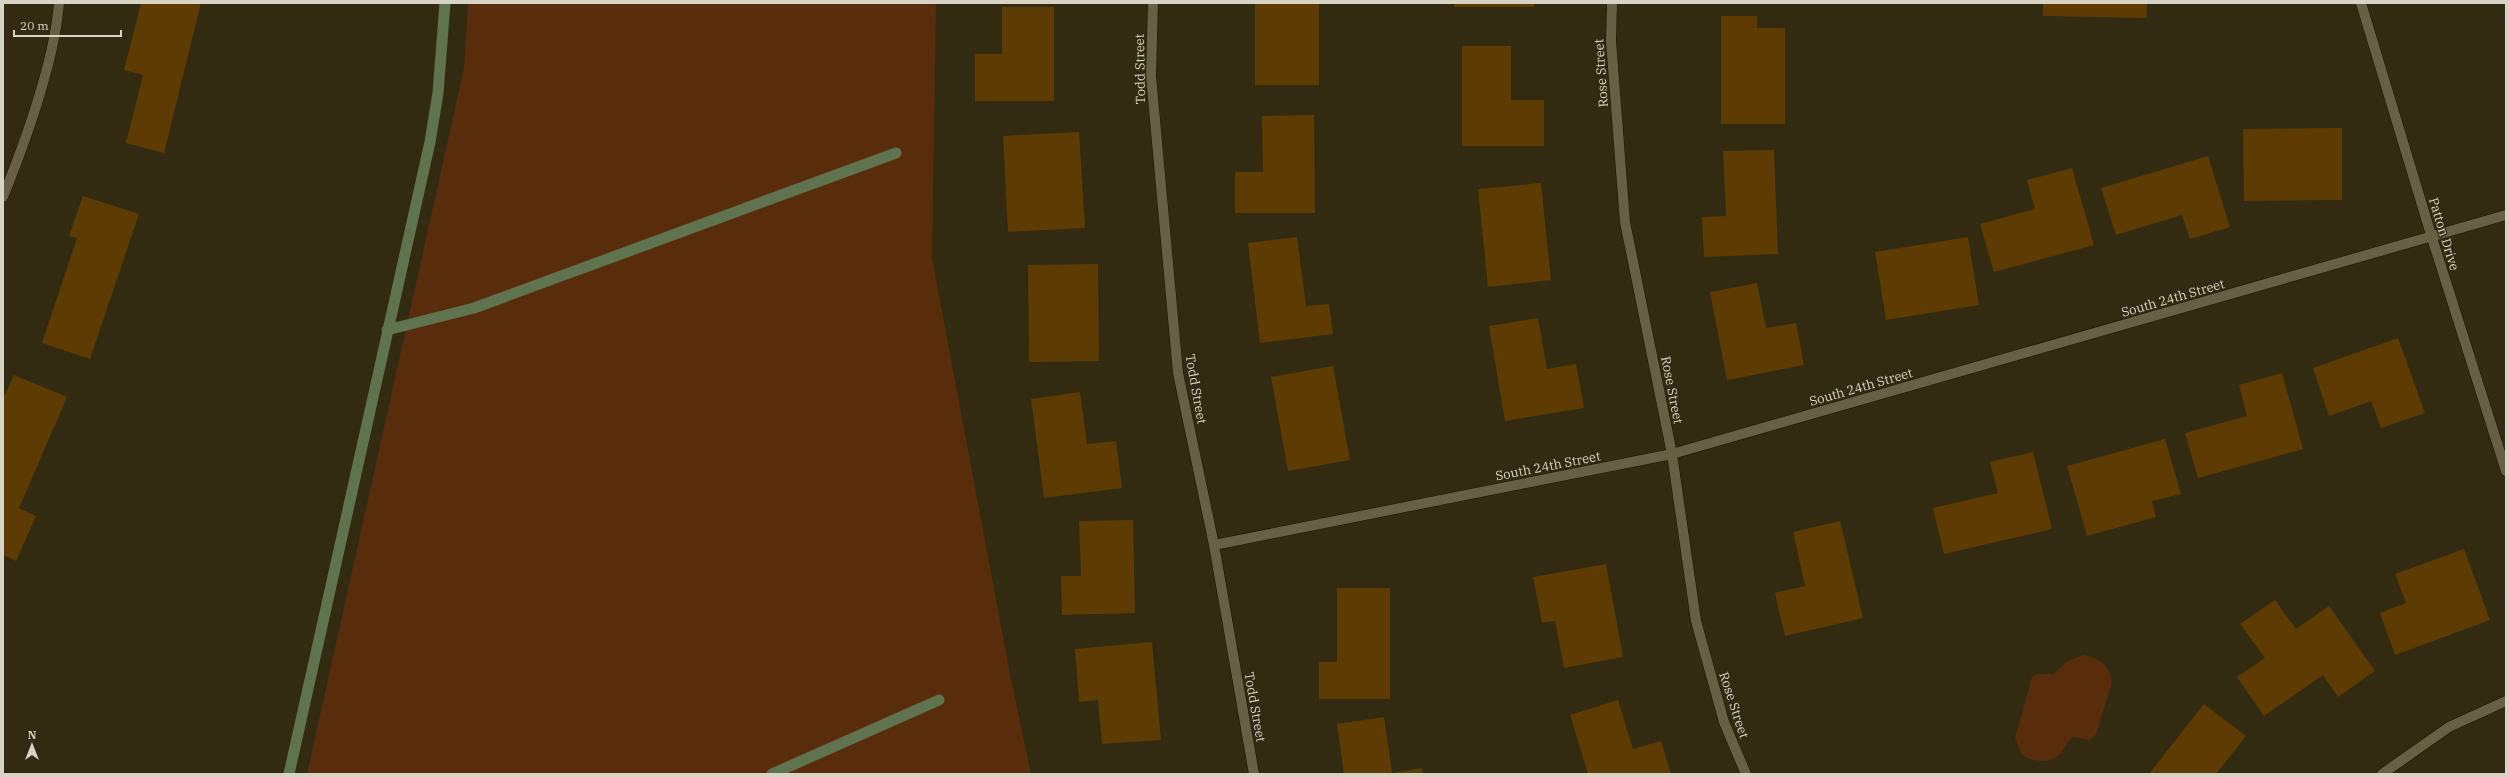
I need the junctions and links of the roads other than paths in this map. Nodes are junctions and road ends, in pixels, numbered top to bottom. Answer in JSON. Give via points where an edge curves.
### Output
{"nodes":[{"id":1,"x":59,"y":3,"type":"edge"},
{"id":2,"x":1153,"y":3,"type":"edge"},
{"id":3,"x":1612,"y":3,"type":"edge"},
{"id":4,"x":2361,"y":3,"type":"edge"},
{"id":5,"x":3,"y":198,"type":"edge"},
{"id":6,"x":2506,"y":216,"type":"edge"},
{"id":7,"x":2432,"y":238,"type":"junction"},
{"id":8,"x":1672,"y":454,"type":"junction"},
{"id":9,"x":2506,"y":471,"type":"edge"},
{"id":10,"x":1214,"y":545,"type":"junction"},
{"id":11,"x":2506,"y":701,"type":"edge"},
{"id":12,"x":1254,"y":774,"type":"edge"},
{"id":13,"x":1746,"y":774,"type":"edge"},
{"id":14,"x":2382,"y":774,"type":"edge"}],
"edges":[{"from":1,"to":5,"type":"street","via":[[56,34],[20,156]]},
{"from":2,"to":10,"type":"street","name":"Todd Street","via":[[1151,76],[1178,373]]},
{"from":3,"to":8,"type":"street","name":"Rose Street","via":[[1611,41],[1626,222]]},
{"from":4,"to":7,"type":"street","name":"Patton Drive"},
{"from":6,"to":7,"type":"street","name":"South 24th Street"},
{"from":7,"to":8,"type":"street","name":"South 24th Street"},
{"from":7,"to":9,"type":"street","name":"Patton Drive"},
{"from":8,"to":10,"type":"street","name":"South 24th Street"},
{"from":8,"to":13,"type":"street","name":"Rose Street","via":[[1696,622],[1724,722]]},
{"from":10,"to":12,"type":"street","name":"Todd Street"},
{"from":11,"to":14,"type":"street","via":[[2449,727]]}]}
